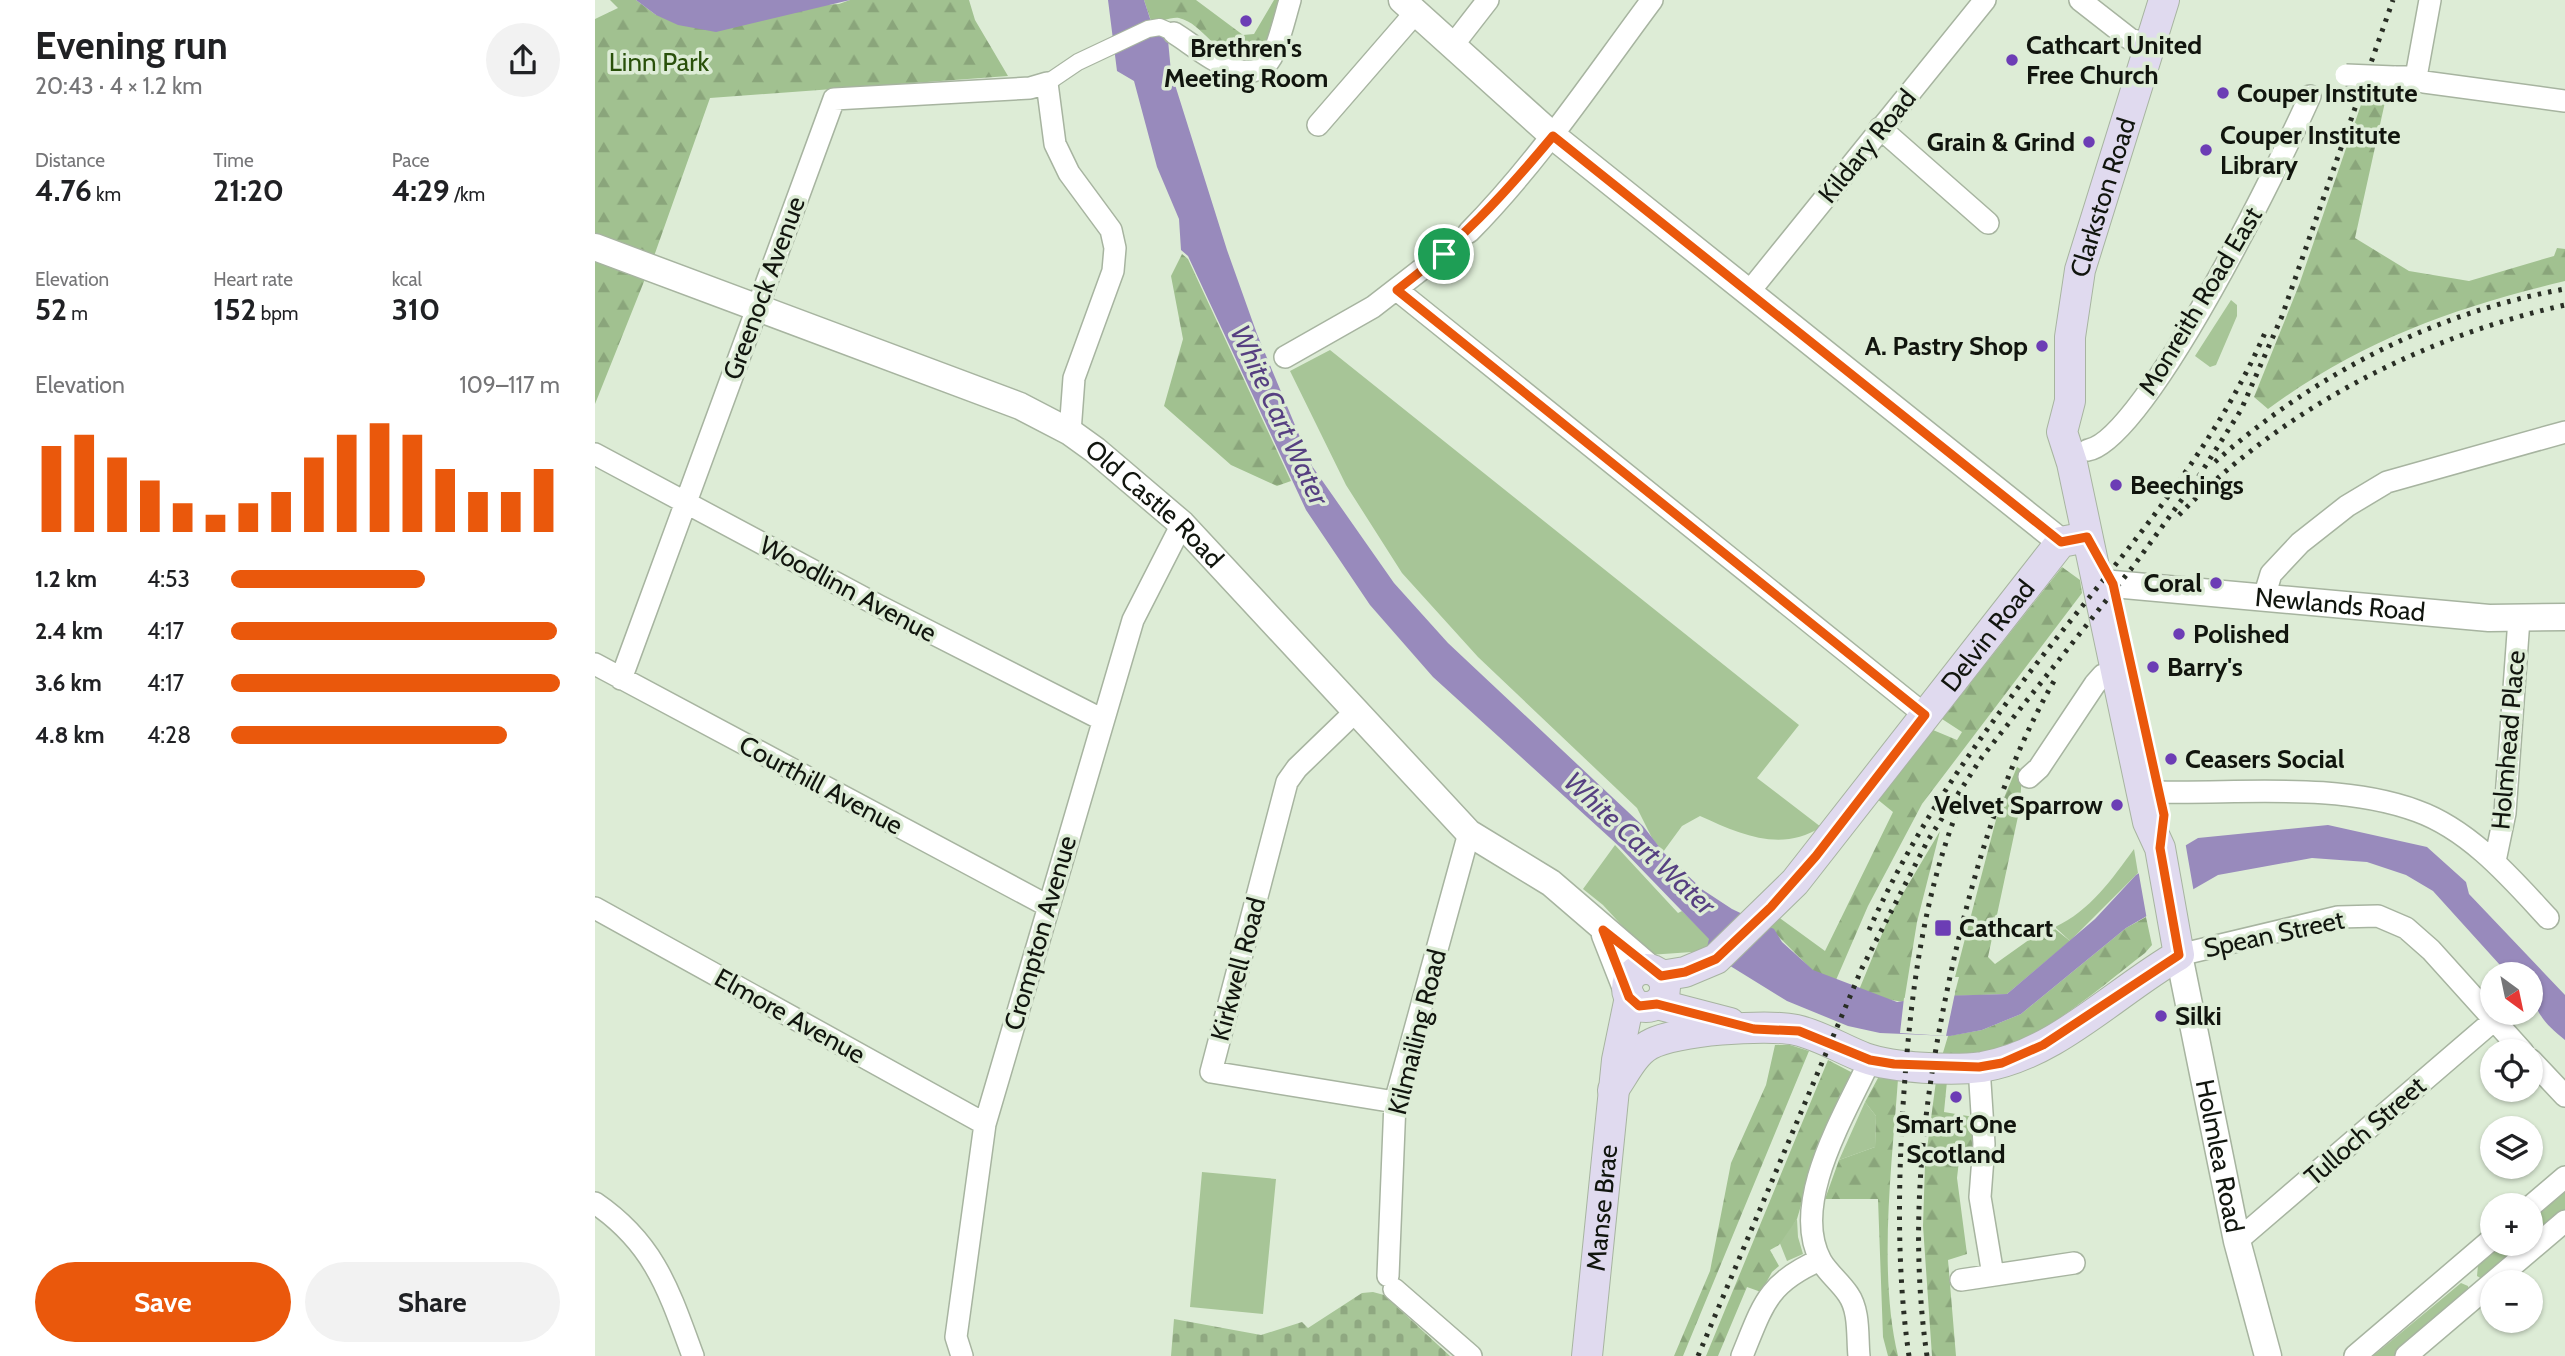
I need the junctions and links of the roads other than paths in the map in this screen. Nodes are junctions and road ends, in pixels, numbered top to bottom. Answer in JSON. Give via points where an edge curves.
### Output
{"nodes":[{"id":1,"x":1290,"y":0,"type":"edge"},
{"id":2,"x":1488,"y":0,"type":"edge"},
{"id":3,"x":1652,"y":0,"type":"edge"},
{"id":4,"x":1985,"y":0,"type":"edge"},
{"id":5,"x":2080,"y":0,"type":"edge"},
{"id":6,"x":2164,"y":0,"type":"edge"},
{"id":7,"x":2430,"y":0,"type":"edge"},
{"id":8,"x":1409,"y":6,"type":"edge"},
{"id":9,"x":1167,"y":30,"type":"joint"},
{"id":10,"x":1453,"y":45,"type":"junction"},
{"id":11,"x":2151,"y":45,"type":"junction"},
{"id":12,"x":2346,"y":75,"type":"dead end"},
{"id":13,"x":2416,"y":76,"type":"junction"},
{"id":14,"x":1047,"y":83,"type":"junction"},
{"id":15,"x":2310,"y":96,"type":"dead end"},
{"id":16,"x":2565,"y":101,"type":"edge"},
{"id":17,"x":1318,"y":125,"type":"dead end"},
{"id":18,"x":1881,"y":128,"type":"junction"},
{"id":19,"x":1553,"y":136,"type":"junction"},
{"id":20,"x":1988,"y":223,"type":"dead end"},
{"id":21,"x":595,"y":247,"type":"edge"},
{"id":22,"x":1397,"y":290,"type":"junction"},
{"id":23,"x":1749,"y":292,"type":"junction"},
{"id":24,"x":757,"y":308,"type":"junction"},
{"id":25,"x":1285,"y":357,"type":"dead end"},
{"id":26,"x":2070,"y":401,"type":"junction"},
{"id":27,"x":1070,"y":432,"type":"junction"},
{"id":28,"x":2565,"y":432,"type":"edge"},
{"id":29,"x":2088,"y":450,"type":"junction"},
{"id":30,"x":595,"y":454,"type":"edge"},
{"id":31,"x":685,"y":503,"type":"junction"},
{"id":32,"x":1182,"y":524,"type":"junction"},
{"id":33,"x":2074,"y":539,"type":"junction"},
{"id":34,"x":2113,"y":584,"type":"junction"},
{"id":35,"x":2264,"y":597,"type":"junction"},
{"id":36,"x":2565,"y":618,"type":"edge"},
{"id":37,"x":2519,"y":619,"type":"junction"},
{"id":38,"x":595,"y":664,"type":"edge"},
{"id":39,"x":2116,"y":671,"type":"junction"},
{"id":40,"x":621,"y":678,"type":"junction"},
{"id":41,"x":1356,"y":711,"type":"junction"},
{"id":42,"x":1925,"y":715,"type":"junction"},
{"id":43,"x":1103,"y":720,"type":"junction"},
{"id":44,"x":2029,"y":777,"type":"dead end"},
{"id":45,"x":2158,"y":819,"type":"junction"},
{"id":46,"x":1469,"y":833,"type":"junction"},
{"id":47,"x":2495,"y":861,"type":"junction"},
{"id":48,"x":1048,"y":906,"type":"junction"},
{"id":49,"x":595,"y":908,"type":"edge"},
{"id":50,"x":2548,"y":918,"type":"dead end"},
{"id":51,"x":2177,"y":940,"type":"junction"},
{"id":52,"x":1709,"y":961,"type":"junction"},
{"id":53,"x":1646,"y":991,"type":"junction"},
{"id":54,"x":2480,"y":1006,"type":"edge"},
{"id":55,"x":1741,"y":1025,"type":"junction"},
{"id":56,"x":2487,"y":1026,"type":"edge"},
{"id":57,"x":2498,"y":1026,"type":"edge"},
{"id":58,"x":2510,"y":1039,"type":"edge"},
{"id":59,"x":1870,"y":1060,"type":"junction"},
{"id":60,"x":1979,"y":1067,"type":"junction"},
{"id":61,"x":2543,"y":1073,"type":"edge"},
{"id":62,"x":1613,"y":1090,"type":"junction"},
{"id":63,"x":2565,"y":1096,"type":"edge"},
{"id":64,"x":1395,"y":1102,"type":"junction"},
{"id":65,"x":985,"y":1125,"type":"junction"},
{"id":66,"x":2565,"y":1177,"type":"edge"},
{"id":67,"x":2543,"y":1196,"type":"edge"},
{"id":68,"x":595,"y":1203,"type":"edge"},
{"id":69,"x":2565,"y":1221,"type":"edge"},
{"id":70,"x":2237,"y":1241,"type":"junction"},
{"id":71,"x":2480,"y":1249,"type":"edge"},
{"id":72,"x":1820,"y":1260,"type":"junction"},
{"id":73,"x":2074,"y":1263,"type":"dead end"},
{"id":74,"x":1993,"y":1275,"type":"junction"},
{"id":75,"x":1961,"y":1280,"type":"dead end"},
{"id":76,"x":693,"y":1356,"type":"edge"},
{"id":77,"x":962,"y":1356,"type":"edge"},
{"id":78,"x":1471,"y":1356,"type":"edge"},
{"id":79,"x":1587,"y":1356,"type":"edge"},
{"id":80,"x":1742,"y":1356,"type":"edge"},
{"id":81,"x":1859,"y":1356,"type":"edge"},
{"id":82,"x":2268,"y":1356,"type":"edge"},
{"id":83,"x":2355,"y":1356,"type":"edge"},
{"id":84,"x":2406,"y":1356,"type":"edge"}],
"edges":[{"from":1,"to":9,"type":"street","via":[[1273,54],[1256,71],[1222,65]]},
{"from":2,"to":10,"type":"street"},
{"from":3,"to":19,"type":"street"},
{"from":4,"to":18,"type":"street","name":"Kildary Road"},
{"from":5,"to":11,"type":"street","via":[[2130,39]]},
{"from":6,"to":11,"type":"main road","name":"Clarkston Road"},
{"from":7,"to":13,"type":"street"},
{"from":8,"to":10,"type":"street"},
{"from":8,"to":17,"type":"street"},
{"from":9,"to":14,"type":"street","via":[[1078,62]]},
{"from":10,"to":19,"type":"street"},
{"from":11,"to":26,"type":"main road","name":"Clarkston Road","via":[[2080,270],[2070,337]]},
{"from":12,"to":13,"type":"street","bridge":true},
{"from":13,"to":16,"type":"street","via":[[2424,82]]},
{"from":14,"to":24,"type":"street","name":"Greenock Avenue","via":[[1030,88],[834,99]]},
{"from":14,"to":27,"type":"street","via":[[1055,144],[1069,173],[1111,230],[1115,248],[1113,271],[1074,378]]},
{"from":15,"to":29,"type":"street","name":"Monreith Road East","via":[[2262,199],[2172,355],[2116,433]]},
{"from":18,"to":20,"type":"street"},
{"from":18,"to":23,"type":"street","name":"Kildary Road"},
{"from":19,"to":22,"type":"street","via":[[1461,239]]},
{"from":19,"to":23,"type":"street"},
{"from":21,"to":24,"type":"street","name":"Old Castle Road"},
{"from":22,"to":25,"type":"street"},
{"from":22,"to":42,"type":"street"},
{"from":23,"to":33,"type":"street"},
{"from":24,"to":27,"type":"street","name":"Old Castle Road","via":[[1020,406]]},
{"from":24,"to":31,"type":"street","name":"Greenock Avenue"},
{"from":26,"to":29,"type":"main road","name":"Clarkston Road"},
{"from":26,"to":33,"type":"main road","name":"Clarkston Road","via":[[2062,432]]},
{"from":27,"to":32,"type":"street","name":"Old Castle Road"},
{"from":28,"to":35,"type":"street","via":[[2387,482],[2347,506],[2301,543],[2271,574]]},
{"from":29,"to":34,"type":"main road","name":"Clarkston Road"},
{"from":30,"to":31,"type":"street","name":"Woodlinn Avenue"},
{"from":31,"to":40,"type":"street","name":"Greenock Avenue"},
{"from":31,"to":43,"type":"street","name":"Woodlinn Avenue"},
{"from":32,"to":41,"type":"street","name":"Old Castle Road"},
{"from":32,"to":43,"type":"street","name":"Crompton Avenue","via":[[1135,615]]},
{"from":33,"to":34,"type":"main road","name":"Clarkston Road"},
{"from":33,"to":39,"type":"main road","name":"Clarkston Road"},
{"from":33,"to":42,"type":"main road","name":"Delvin Road"},
{"from":34,"to":35,"type":"street","name":"Newlands Road"},
{"from":34,"to":45,"type":"main road","name":"Clarkston Road"},
{"from":35,"to":37,"type":"street","name":"Newlands Road"},
{"from":36,"to":37,"type":"street","name":"Newlands Road"},
{"from":37,"to":47,"type":"street","name":"Holmhead Place","via":[[2505,813]]},
{"from":38,"to":40,"type":"street","name":"Courthill Avenue"},
{"from":39,"to":44,"type":"street","via":[[2095,684]]},
{"from":39,"to":45,"type":"main road","name":"Clarkston Road"},
{"from":40,"to":48,"type":"street","name":"Courthill Avenue"},
{"from":41,"to":46,"type":"street","name":"Old Castle Road"},
{"from":41,"to":64,"type":"street","name":"Kirkwell Road","via":[[1287,782],[1211,1072]]},
{"from":42,"to":52,"type":"main road","name":"Delvin Road","via":[[1810,864],[1771,907]]},
{"from":43,"to":48,"type":"street","name":"Crompton Avenue"},
{"from":45,"to":47,"type":"street","via":[[2330,792],[2418,811]]},
{"from":45,"to":51,"type":"main road"},
{"from":46,"to":53,"type":"street","name":"Old Castle Road","via":[[1551,883],[1603,930]]},
{"from":46,"to":64,"type":"street","name":"Kilmailing Road"},
{"from":47,"to":50,"type":"street"},
{"from":48,"to":65,"type":"street","name":"Crompton Avenue"},
{"from":49,"to":65,"type":"street","name":"Elmore Avenue"},
{"from":51,"to":54,"type":"street","name":"Spean Street","via":[[2378,916],[2406,929],[2431,950]]},
{"from":51,"to":60,"type":"main road","name":"Old Castle Road","via":[[2043,1045],[2002,1063]]},
{"from":51,"to":70,"type":"street","name":"Holmlea Road"},
{"from":52,"to":53,"type":"main road","name":"Delvin Road"},
{"from":52,"to":55,"type":"main road","via":[[1701,974],[1706,1000]]},
{"from":53,"to":55,"type":"main road","name":"Old Castle Road"},
{"from":53,"to":62,"type":"main road","name":"Manse Brae","via":[[1617,1060]]},
{"from":55,"to":59,"type":"main road","name":"Old Castle Road","via":[[1799,1031]]},
{"from":55,"to":62,"type":"main road","name":"Old Castle Road","via":[[1679,1034],[1649,1045]]},
{"from":56,"to":70,"type":"street","name":"Tulloch Street"},
{"from":57,"to":58,"type":"street","name":"Spean Street"},
{"from":59,"to":60,"type":"main road","name":"Old Castle Road"},
{"from":59,"to":72,"type":"street","via":[[1811,1202]]},
{"from":60,"to":74,"type":"street","via":[[1984,1144],[1980,1196]]},
{"from":61,"to":63,"type":"street"},
{"from":62,"to":79,"type":"main road","name":"Manse Brae"},
{"from":64,"to":78,"type":"street","name":"Kilmailing Road","via":[[1391,1282]]},
{"from":65,"to":77,"type":"street","name":"Crompton Avenue","via":[[956,1337]]},
{"from":66,"to":67,"type":"street"},
{"from":68,"to":76,"type":"street","via":[[635,1236],[653,1258]]},
{"from":69,"to":84,"type":"street"},
{"from":70,"to":82,"type":"street","name":"Holmlea Road"},
{"from":71,"to":83,"type":"street"},
{"from":72,"to":80,"type":"street","via":[[1791,1273],[1769,1294]]},
{"from":72,"to":81,"type":"street","via":[[1855,1308]]},
{"from":73,"to":74,"type":"street"},
{"from":74,"to":75,"type":"street"}]}
